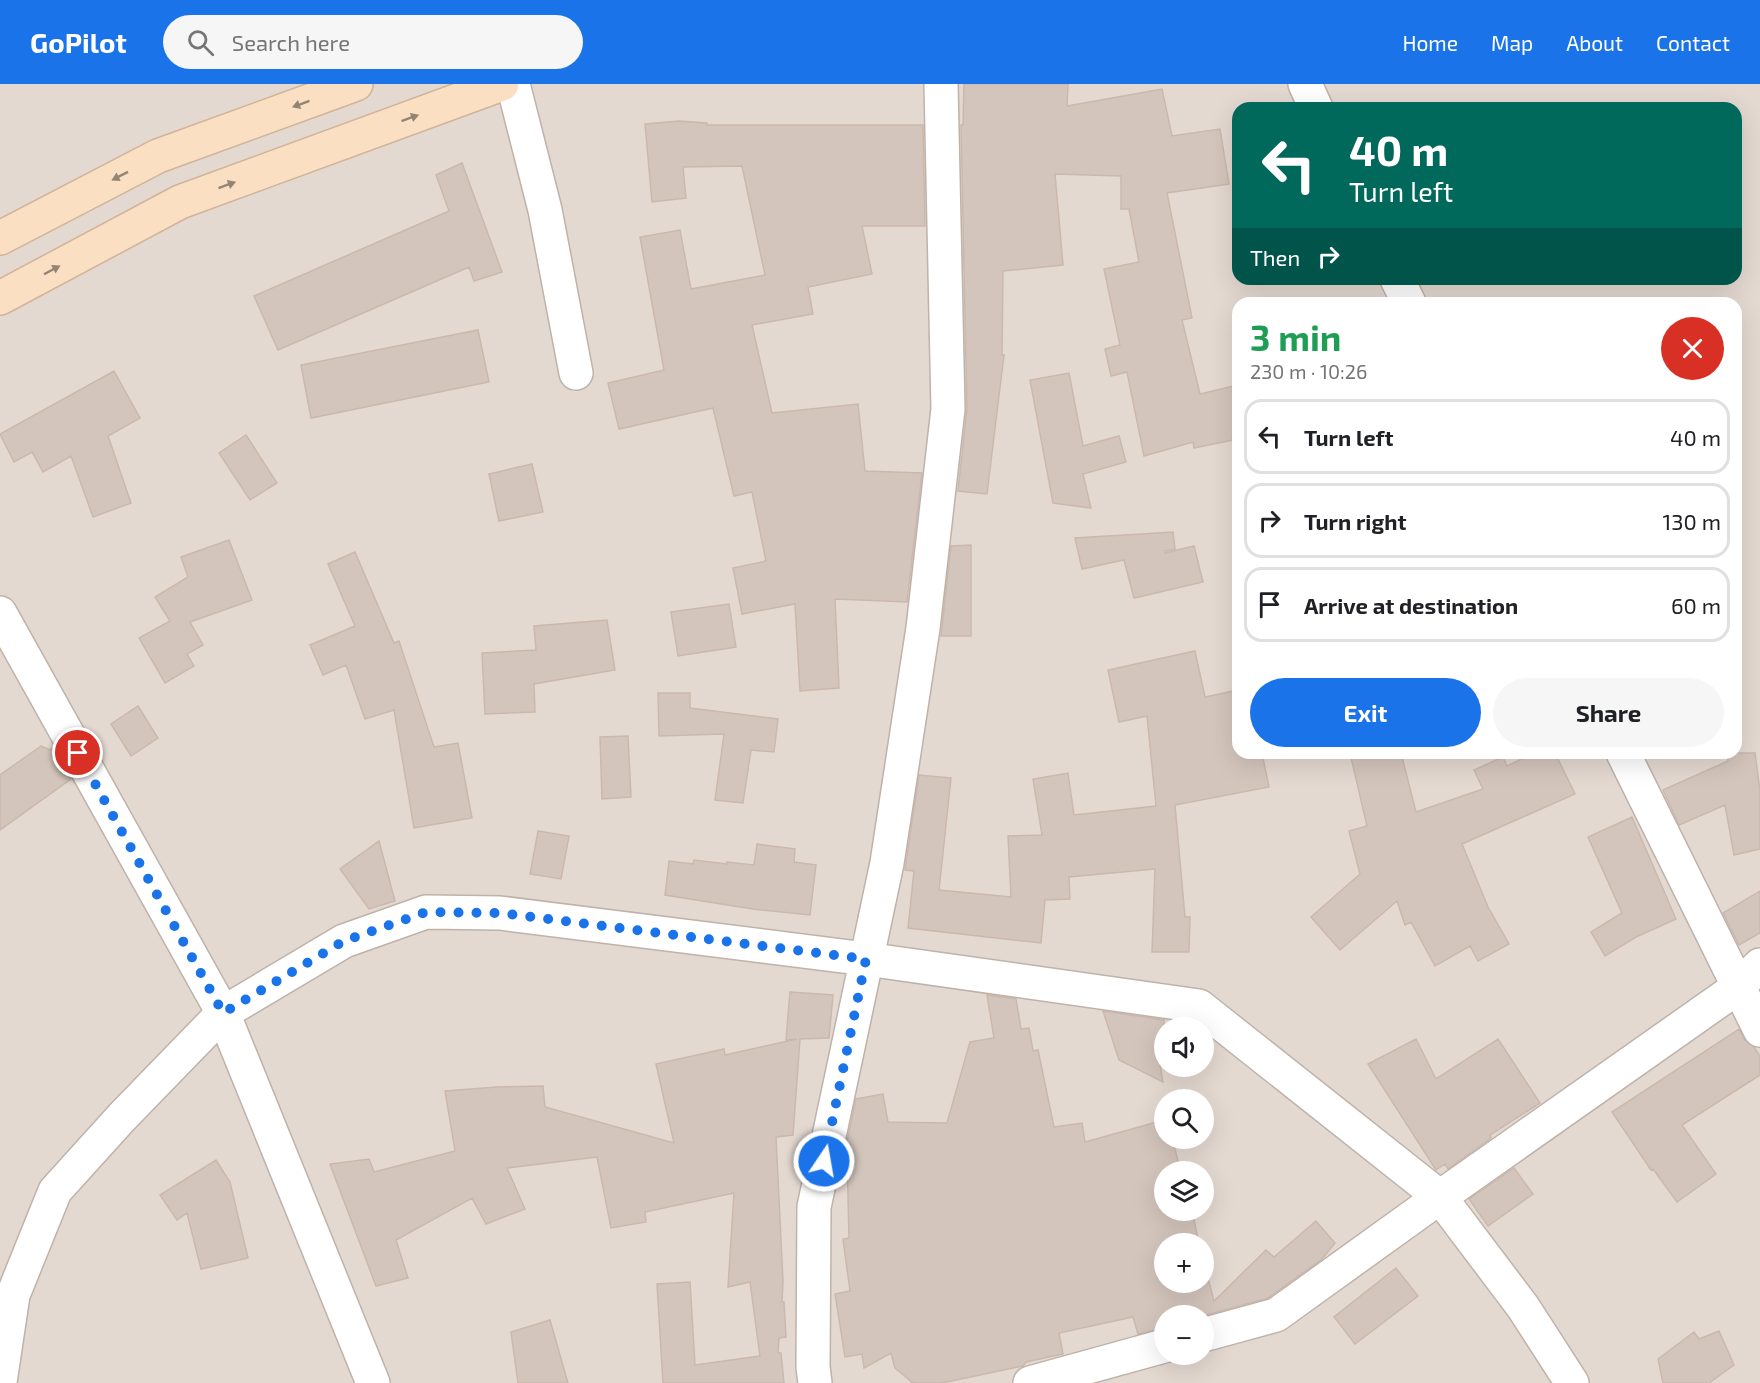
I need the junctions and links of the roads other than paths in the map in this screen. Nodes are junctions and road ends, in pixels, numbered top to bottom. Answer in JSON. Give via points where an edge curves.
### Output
{"nodes":[{"id":1,"x":356,"y":84,"type":"edge"},
{"id":2,"x":502,"y":84,"type":"edge"},
{"id":3,"x":513,"y":84,"type":"edge"},
{"id":4,"x":941,"y":84,"type":"edge"},
{"id":5,"x":1305,"y":84,"type":"edge"},
{"id":6,"x":1313,"y":102,"type":"edge"},
{"id":7,"x":0,"y":238,"type":"edge"},
{"id":8,"x":0,"y":298,"type":"edge"},
{"id":9,"x":576,"y":373,"type":"dead end"},
{"id":10,"x":0,"y":612,"type":"edge"},
{"id":11,"x":1626,"y":759,"type":"edge"},
{"id":12,"x":866,"y":959,"type":"junction"},
{"id":13,"x":1760,"y":965,"type":"edge"},
{"id":14,"x":1737,"y":988,"type":"junction"},
{"id":15,"x":223,"y":1013,"type":"junction"},
{"id":16,"x":1760,"y":1030,"type":"edge"},
{"id":17,"x":1440,"y":1197,"type":"junction"},
{"id":18,"x":1214,"y":1332,"type":"edge"},
{"id":19,"x":1154,"y":1349,"type":"edge"},
{"id":20,"x":0,"y":1382,"type":"edge"},
{"id":21,"x":373,"y":1383,"type":"edge"},
{"id":22,"x":815,"y":1383,"type":"edge"},
{"id":23,"x":1030,"y":1383,"type":"edge"},
{"id":24,"x":1572,"y":1383,"type":"edge"}],
"edges":[{"from":1,"to":7,"type":"main road","one_way":true,"via":[[158,156]]},
{"from":8,"to":2,"type":"main road","one_way":true,"via":[[180,202]]},
{"from":3,"to":9,"type":"street","via":[[545,210]]},
{"from":4,"to":12,"type":"street","via":[[948,409],[923,628],[886,862]]},
{"from":5,"to":6,"type":"street"},
{"from":10,"to":15,"type":"street"},
{"from":11,"to":14,"type":"street"},
{"from":12,"to":15,"type":"street","via":[[500,913],[426,912],[344,941]]},
{"from":12,"to":17,"type":"street","via":[[1199,1006]]},
{"from":12,"to":22,"type":"street","via":[[814,1206]]},
{"from":13,"to":14,"type":"street"},
{"from":14,"to":16,"type":"street"},
{"from":14,"to":17,"type":"street"},
{"from":15,"to":20,"type":"street","via":[[55,1191],[13,1295]]},
{"from":15,"to":21,"type":"street"},
{"from":17,"to":18,"type":"street","via":[[1276,1315]]},
{"from":17,"to":24,"type":"street","via":[[1523,1307]]},
{"from":19,"to":23,"type":"street"}]}
